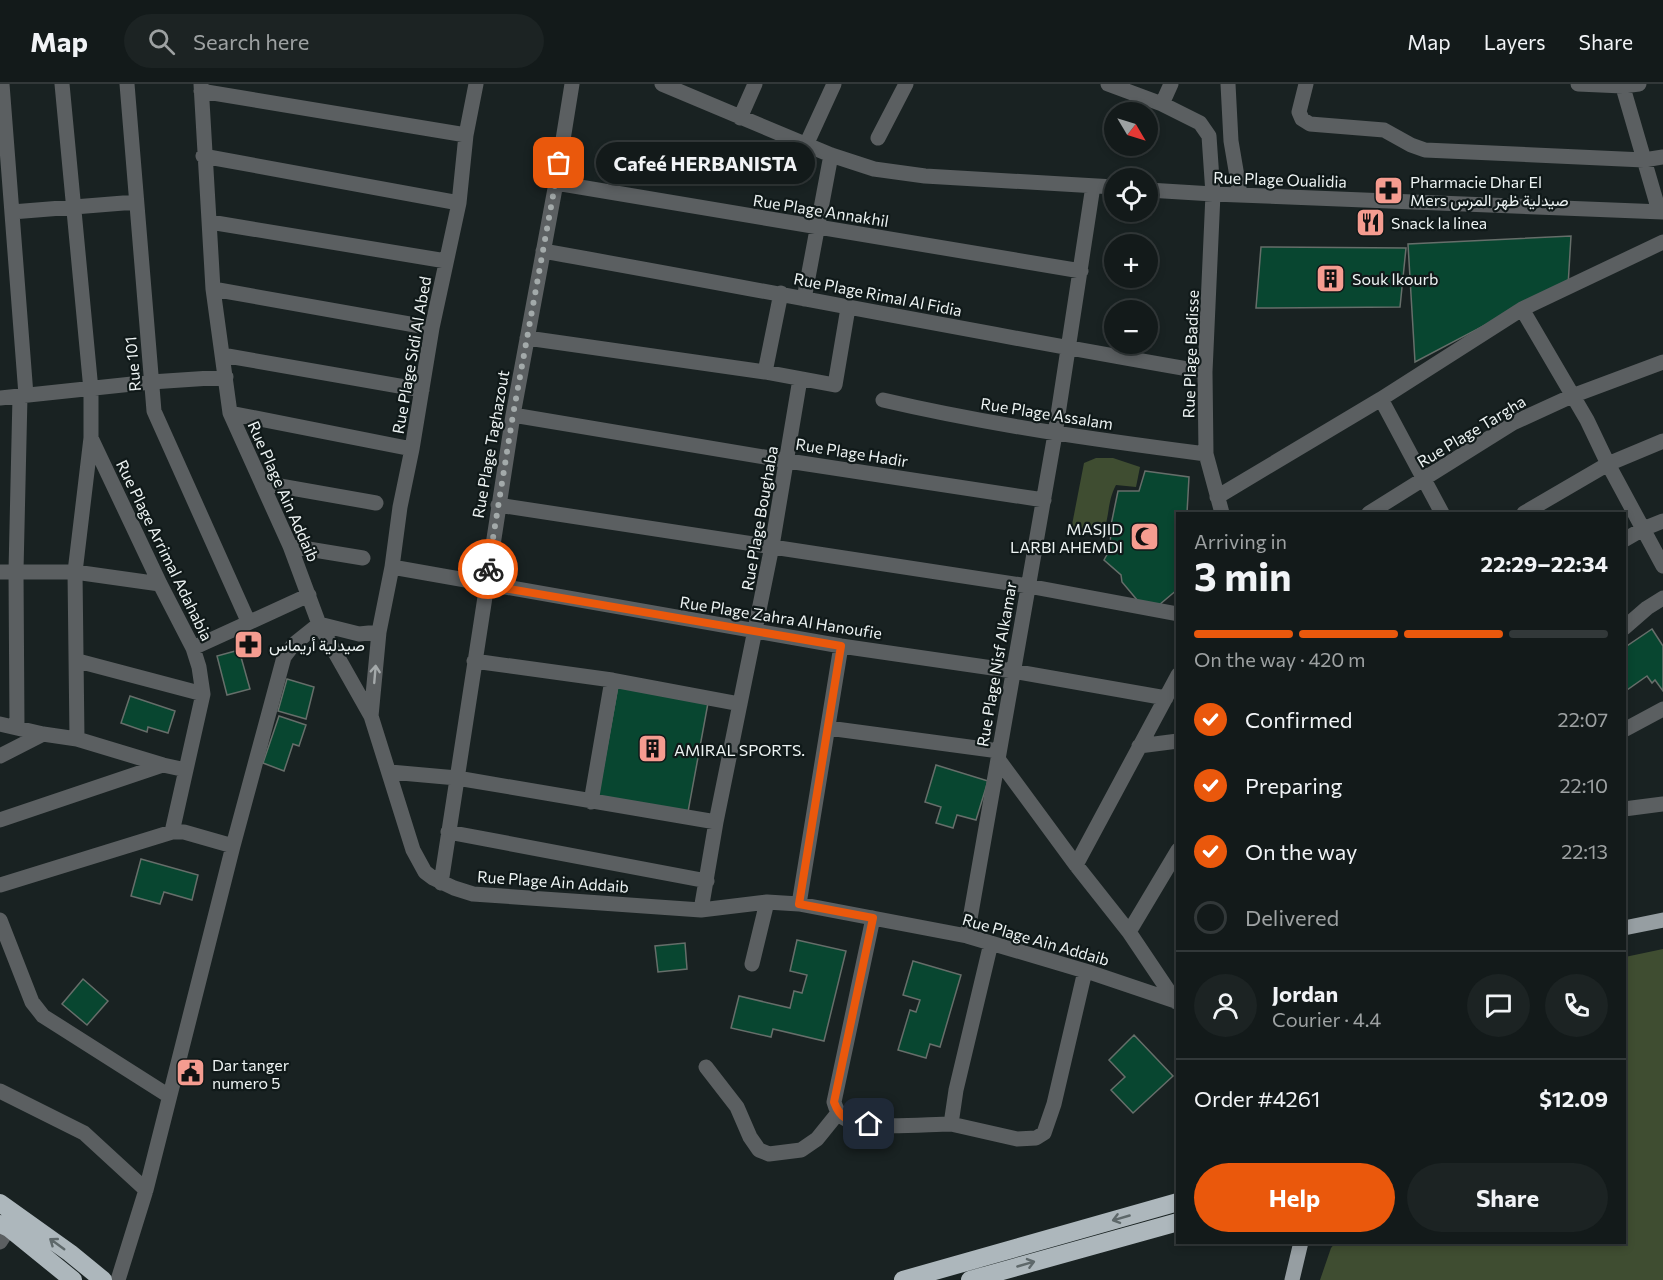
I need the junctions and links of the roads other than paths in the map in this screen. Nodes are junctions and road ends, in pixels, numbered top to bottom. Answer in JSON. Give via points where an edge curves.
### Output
{"nodes":[{"id":1,"x":2,"y":84,"type":"edge"},
{"id":2,"x":62,"y":84,"type":"edge"},
{"id":3,"x":127,"y":84,"type":"edge"},
{"id":4,"x":476,"y":84,"type":"edge"},
{"id":5,"x":572,"y":84,"type":"edge"},
{"id":6,"x":662,"y":84,"type":"edge"},
{"id":7,"x":755,"y":84,"type":"edge"},
{"id":8,"x":834,"y":84,"type":"edge"},
{"id":9,"x":906,"y":84,"type":"edge"},
{"id":10,"x":1108,"y":84,"type":"edge"},
{"id":11,"x":1171,"y":84,"type":"edge"},
{"id":12,"x":1228,"y":84,"type":"edge"},
{"id":13,"x":1306,"y":84,"type":"edge"},
{"id":14,"x":1578,"y":84,"type":"edge"},
{"id":15,"x":1639,"y":84,"type":"edge"},
{"id":16,"x":1623,"y":85,"type":"edge"},
{"id":17,"x":201,"y":87,"type":"edge"},
{"id":18,"x":1162,"y":104,"type":"junction"},
{"id":19,"x":740,"y":118,"type":"junction"},
{"id":20,"x":466,"y":135,"type":"junction"},
{"id":21,"x":878,"y":138,"type":"dead end"},
{"id":22,"x":806,"y":145,"type":"junction"},
{"id":23,"x":831,"y":155,"type":"junction"},
{"id":24,"x":203,"y":156,"type":"junction"},
{"id":25,"x":1663,"y":157,"type":"edge"},
{"id":26,"x":1644,"y":160,"type":"junction"},
{"id":27,"x":556,"y":183,"type":"junction"},
{"id":28,"x":1093,"y":186,"type":"junction"},
{"id":29,"x":1104,"y":187,"type":"edge"},
{"id":30,"x":1158,"y":191,"type":"edge"},
{"id":31,"x":1213,"y":194,"type":"junction"},
{"id":32,"x":1240,"y":194,"type":"junction"},
{"id":33,"x":136,"y":202,"type":"junction"},
{"id":34,"x":459,"y":203,"type":"junction"},
{"id":35,"x":73,"y":206,"type":"junction"},
{"id":36,"x":12,"y":212,"type":"junction"},
{"id":37,"x":1661,"y":212,"type":"edge"},
{"id":38,"x":210,"y":222,"type":"junction"},
{"id":39,"x":818,"y":227,"type":"junction"},
{"id":40,"x":1663,"y":242,"type":"edge"},
{"id":41,"x":543,"y":251,"type":"junction"},
{"id":42,"x":446,"y":261,"type":"junction"},
{"id":43,"x":1081,"y":271,"type":"junction"},
{"id":44,"x":213,"y":289,"type":"junction"},
{"id":45,"x":781,"y":293,"type":"junction"},
{"id":46,"x":804,"y":299,"type":"junction"},
{"id":47,"x":848,"y":308,"type":"junction"},
{"id":48,"x":1522,"y":309,"type":"junction"},
{"id":49,"x":432,"y":328,"type":"junction"},
{"id":50,"x":527,"y":338,"type":"junction"},
{"id":51,"x":1070,"y":348,"type":"junction"},
{"id":52,"x":222,"y":355,"type":"junction"},
{"id":53,"x":1663,"y":362,"type":"edge"},
{"id":54,"x":765,"y":372,"type":"junction"},
{"id":55,"x":1205,"y":372,"type":"junction"},
{"id":56,"x":226,"y":377,"type":"junction"},
{"id":57,"x":800,"y":379,"type":"junction"},
{"id":58,"x":151,"y":382,"type":"junction"},
{"id":59,"x":91,"y":390,"type":"junction"},
{"id":60,"x":422,"y":390,"type":"junction"},
{"id":61,"x":23,"y":396,"type":"junction"},
{"id":62,"x":1572,"y":396,"type":"junction"},
{"id":63,"x":0,"y":398,"type":"edge"},
{"id":64,"x":1381,"y":399,"type":"junction"},
{"id":65,"x":883,"y":400,"type":"dead end"},
{"id":66,"x":230,"y":413,"type":"junction"},
{"id":67,"x":513,"y":415,"type":"junction"},
{"id":68,"x":1055,"y":434,"type":"junction"},
{"id":69,"x":91,"y":438,"type":"junction"},
{"id":70,"x":1663,"y":441,"type":"edge"},
{"id":71,"x":412,"y":449,"type":"junction"},
{"id":72,"x":1206,"y":454,"type":"junction"},
{"id":73,"x":788,"y":461,"type":"junction"},
{"id":74,"x":1608,"y":464,"type":"junction"},
{"id":75,"x":1425,"y":479,"type":"junction"},
{"id":76,"x":263,"y":483,"type":"junction"},
{"id":77,"x":1217,"y":497,"type":"junction"},
{"id":78,"x":1044,"y":500,"type":"junction"},
{"id":79,"x":376,"y":502,"type":"dead end"},
{"id":80,"x":498,"y":505,"type":"junction"},
{"id":81,"x":1222,"y":512,"type":"edge"},
{"id":82,"x":1372,"y":512,"type":"edge"},
{"id":83,"x":1442,"y":512,"type":"edge"},
{"id":84,"x":1526,"y":512,"type":"edge"},
{"id":85,"x":1663,"y":521,"type":"edge"},
{"id":86,"x":1644,"y":529,"type":"junction"},
{"id":87,"x":1626,"y":539,"type":"edge"},
{"id":88,"x":290,"y":546,"type":"junction"},
{"id":89,"x":772,"y":546,"type":"junction"},
{"id":90,"x":363,"y":558,"type":"dead end"},
{"id":91,"x":1663,"y":566,"type":"edge"},
{"id":92,"x":392,"y":567,"type":"junction"},
{"id":93,"x":8,"y":572,"type":"edge"},
{"id":94,"x":75,"y":572,"type":"junction"},
{"id":95,"x":160,"y":584,"type":"junction"},
{"id":96,"x":486,"y":585,"type":"junction"},
{"id":97,"x":1028,"y":586,"type":"junction"},
{"id":98,"x":309,"y":595,"type":"junction"},
{"id":99,"x":1663,"y":598,"type":"edge"},
{"id":100,"x":1176,"y":614,"type":"edge"},
{"id":101,"x":248,"y":621,"type":"junction"},
{"id":102,"x":319,"y":624,"type":"junction"},
{"id":103,"x":1626,"y":626,"type":"edge"},
{"id":104,"x":379,"y":632,"type":"junction"},
{"id":105,"x":756,"y":632,"type":"junction"},
{"id":106,"x":841,"y":646,"type":"junction"},
{"id":107,"x":193,"y":648,"type":"junction"},
{"id":108,"x":78,"y":661,"type":"junction"},
{"id":109,"x":474,"y":661,"type":"junction"},
{"id":110,"x":1014,"y":671,"type":"junction"},
{"id":111,"x":1176,"y":679,"type":"edge"},
{"id":112,"x":612,"y":680,"type":"junction"},
{"id":113,"x":202,"y":694,"type":"junction"},
{"id":114,"x":1166,"y":698,"type":"junction"},
{"id":115,"x":740,"y":704,"type":"junction"},
{"id":116,"x":1663,"y":709,"type":"edge"},
{"id":117,"x":371,"y":716,"type":"junction"},
{"id":118,"x":0,"y":724,"type":"edge"},
{"id":119,"x":17,"y":728,"type":"junction"},
{"id":120,"x":828,"y":728,"type":"junction"},
{"id":121,"x":1626,"y":729,"type":"edge"},
{"id":122,"x":43,"y":734,"type":"junction"},
{"id":123,"x":77,"y":739,"type":"junction"},
{"id":124,"x":1176,"y":741,"type":"edge"},
{"id":125,"x":1139,"y":746,"type":"junction"},
{"id":126,"x":999,"y":755,"type":"junction"},
{"id":127,"x":0,"y":756,"type":"edge"},
{"id":128,"x":163,"y":765,"type":"junction"},
{"id":129,"x":186,"y":770,"type":"junction"},
{"id":130,"x":390,"y":772,"type":"junction"},
{"id":131,"x":456,"y":778,"type":"junction"},
{"id":132,"x":591,"y":802,"type":"junction"},
{"id":133,"x":1661,"y":802,"type":"edge"},
{"id":134,"x":1626,"y":809,"type":"edge"},
{"id":135,"x":0,"y":820,"type":"edge"},
{"id":136,"x":716,"y":822,"type":"junction"},
{"id":137,"x":172,"y":832,"type":"junction"},
{"id":138,"x":448,"y":832,"type":"junction"},
{"id":139,"x":233,"y":846,"type":"junction"},
{"id":140,"x":1076,"y":865,"type":"junction"},
{"id":141,"x":1173,"y":871,"type":"edge"},
{"id":142,"x":707,"y":881,"type":"junction"},
{"id":143,"x":441,"y":883,"type":"junction"},
{"id":144,"x":0,"y":885,"type":"edge"},
{"id":145,"x":767,"y":902,"type":"junction"},
{"id":146,"x":799,"y":904,"type":"junction"},
{"id":147,"x":701,"y":910,"type":"junction"},
{"id":148,"x":873,"y":918,"type":"junction"},
{"id":149,"x":0,"y":920,"type":"edge"},
{"id":150,"x":1663,"y":920,"type":"edge"},
{"id":151,"x":1626,"y":928,"type":"edge"},
{"id":152,"x":1129,"y":932,"type":"junction"},
{"id":153,"x":966,"y":936,"type":"junction"},
{"id":154,"x":991,"y":943,"type":"junction"},
{"id":155,"x":752,"y":964,"type":"dead end"},
{"id":156,"x":1085,"y":971,"type":"junction"},
{"id":157,"x":1176,"y":1001,"type":"edge"},
{"id":158,"x":1176,"y":1002,"type":"edge"},
{"id":159,"x":706,"y":1067,"type":"dead end"},
{"id":160,"x":0,"y":1091,"type":"edge"},
{"id":161,"x":169,"y":1096,"type":"junction"},
{"id":162,"x":836,"y":1108,"type":"junction"},
{"id":163,"x":951,"y":1124,"type":"junction"},
{"id":164,"x":146,"y":1190,"type":"junction"},
{"id":165,"x":0,"y":1203,"type":"edge"},
{"id":166,"x":1176,"y":1203,"type":"edge"},
{"id":167,"x":1176,"y":1223,"type":"edge"},
{"id":168,"x":3,"y":1231,"type":"edge"},
{"id":169,"x":1302,"y":1244,"type":"edge"},
{"id":170,"x":1293,"y":1274,"type":"edge"},
{"id":171,"x":73,"y":1280,"type":"edge"},
{"id":172,"x":103,"y":1280,"type":"edge"},
{"id":173,"x":117,"y":1280,"type":"edge"},
{"id":174,"x":903,"y":1280,"type":"edge"},
{"id":175,"x":970,"y":1280,"type":"edge"}],
"edges":[{"from":1,"to":36,"type":"street"},
{"from":2,"to":35,"type":"street","name":"Rue Plage Arrimal Adahabia"},
{"from":3,"to":33,"type":"street","name":"Rue 101"},
{"from":4,"to":20,"type":"street","name":"Rue Plage Sidi Al Abed"},
{"from":5,"to":27,"type":"street","name":"Rue Plage Taghazout"},
{"from":6,"to":19,"type":"street"},
{"from":7,"to":19,"type":"street"},
{"from":8,"to":22,"type":"street"},
{"from":9,"to":21,"type":"street"},
{"from":10,"to":18,"type":"street","name":"Rue Plage Badisse"},
{"from":11,"to":18,"type":"street"},
{"from":12,"to":32,"type":"street","via":[[1230,130]]},
{"from":13,"to":26,"type":"street","via":[[1299,112],[1306,122],[1384,130],[1425,150]]},
{"from":14,"to":16,"type":"street"},
{"from":15,"to":16,"type":"street"},
{"from":16,"to":26,"type":"street"},
{"from":17,"to":20,"type":"street"},
{"from":17,"to":24,"type":"street","name":"Rue Plage Ain Addaib"},
{"from":18,"to":31,"type":"street","name":"Rue Plage Badisse","via":[[1200,123],[1209,136]]},
{"from":19,"to":22,"type":"street"},
{"from":20,"to":34,"type":"street","name":"Rue Plage Sidi Al Abed"},
{"from":22,"to":23,"type":"street"},
{"from":23,"to":28,"type":"street","via":[[903,174]]},
{"from":23,"to":39,"type":"street"},
{"from":24,"to":34,"type":"street"},
{"from":24,"to":38,"type":"street","name":"Rue Plage Ain Addaib"},
{"from":25,"to":26,"type":"street"},
{"from":26,"to":37,"type":"street"},
{"from":27,"to":39,"type":"street","name":"Rue Plage Annakhil"},
{"from":27,"to":41,"type":"street","name":"Rue Plage Taghazout"},
{"from":28,"to":29,"type":"street"},
{"from":28,"to":43,"type":"street","name":"Rue Plage Nisf Alkamar"},
{"from":30,"to":31,"type":"street","name":"Rue Plage Oualidia"},
{"from":31,"to":32,"type":"street","name":"Rue Plage Oualidia"},
{"from":31,"to":55,"type":"street","name":"Rue Plage Badisse"},
{"from":32,"to":37,"type":"street","name":"Rue Plage Oualidia"},
{"from":33,"to":35,"type":"street"},
{"from":33,"to":58,"type":"street","name":"Rue 101"},
{"from":34,"to":42,"type":"street","name":"Rue Plage Sidi Al Abed"},
{"from":35,"to":36,"type":"street"},
{"from":35,"to":59,"type":"street","name":"Rue Plage Arrimal Adahabia"},
{"from":36,"to":61,"type":"street"},
{"from":38,"to":42,"type":"street"},
{"from":38,"to":44,"type":"street","name":"Rue Plage Ain Addaib"},
{"from":39,"to":43,"type":"street","name":"Rue Plage Annakhil"},
{"from":39,"to":46,"type":"street"},
{"from":40,"to":48,"type":"street"},
{"from":41,"to":45,"type":"street","name":"Rue Plage Rimal Al Fidia"},
{"from":41,"to":50,"type":"street","name":"Rue Plage Taghazout"},
{"from":42,"to":49,"type":"street","name":"Rue Plage Sidi Al Abed"},
{"from":43,"to":51,"type":"street","name":"Rue Plage Nisf Alkamar"},
{"from":44,"to":49,"type":"street"},
{"from":44,"to":52,"type":"street","name":"Rue Plage Ain Addaib"},
{"from":45,"to":46,"type":"street","name":"Rue Plage Rimal Al Fidia"},
{"from":45,"to":54,"type":"street"},
{"from":46,"to":47,"type":"street","name":"Rue Plage Rimal Al Fidia"},
{"from":47,"to":51,"type":"street","name":"Rue Plage Rimal Al Fidia"},
{"from":47,"to":57,"type":"street","via":[[834,385]]},
{"from":48,"to":62,"type":"street"},
{"from":48,"to":64,"type":"street"},
{"from":49,"to":60,"type":"street","name":"Rue Plage Sidi Al Abed"},
{"from":50,"to":54,"type":"street"},
{"from":50,"to":67,"type":"street","name":"Rue Plage Taghazout"},
{"from":51,"to":55,"type":"street","name":"Rue Plage Rimal Al Fidia"},
{"from":51,"to":68,"type":"street","name":"Rue Plage Nisf Alkamar"},
{"from":52,"to":56,"type":"street","name":"Rue Plage Ain Addaib"},
{"from":52,"to":60,"type":"street"},
{"from":53,"to":62,"type":"street","name":"Rue Plage Targha"},
{"from":54,"to":57,"type":"street"},
{"from":55,"to":72,"type":"street","name":"Rue Plage Badisse"},
{"from":56,"to":58,"type":"street"},
{"from":56,"to":66,"type":"street","name":"Rue Plage Ain Addaib"},
{"from":57,"to":73,"type":"street","name":"Rue Plage Boughaba"},
{"from":58,"to":59,"type":"street"},
{"from":58,"to":101,"type":"street","name":"Rue 101","via":[[154,411]]},
{"from":59,"to":61,"type":"street"},
{"from":59,"to":69,"type":"street","name":"Rue Plage Arrimal Adahabia"},
{"from":60,"to":71,"type":"street","name":"Rue Plage Sidi Al Abed"},
{"from":61,"to":63,"type":"street"},
{"from":61,"to":93,"type":"street"},
{"from":62,"to":74,"type":"street"},
{"from":62,"to":75,"type":"street","name":"Rue Plage Targha","via":[[1513,423]]},
{"from":64,"to":75,"type":"street"},
{"from":64,"to":77,"type":"street"},
{"from":65,"to":68,"type":"street","name":"Rue Plage Assalam"},
{"from":66,"to":71,"type":"street"},
{"from":66,"to":76,"type":"street","name":"Rue Plage Ain Addaib"},
{"from":67,"to":73,"type":"street","name":"Rue Plage Hadir"},
{"from":67,"to":80,"type":"street","name":"Rue Plage Taghazout"},
{"from":68,"to":72,"type":"street","name":"Rue Plage Assalam"},
{"from":68,"to":78,"type":"street","name":"Rue Plage Nisf Alkamar"},
{"from":69,"to":94,"type":"street"},
{"from":69,"to":95,"type":"street","name":"Rue Plage Arrimal Adahabia"},
{"from":70,"to":74,"type":"street"},
{"from":71,"to":92,"type":"street","name":"Rue Plage Sidi Al Abed"},
{"from":72,"to":77,"type":"street","name":"Rue Plage Badisse"},
{"from":73,"to":78,"type":"street","name":"Rue Plage Hadir"},
{"from":73,"to":89,"type":"street","name":"Rue Plage Boughaba"},
{"from":74,"to":84,"type":"street"},
{"from":74,"to":86,"type":"street"},
{"from":75,"to":82,"type":"street","name":"Rue Plage Targha"},
{"from":75,"to":83,"type":"street"},
{"from":76,"to":79,"type":"street"},
{"from":76,"to":88,"type":"street","name":"Rue Plage Ain Addaib"},
{"from":77,"to":81,"type":"street","name":"Rue Plage Badisse"},
{"from":78,"to":97,"type":"street","name":"Rue Plage Nisf Alkamar"},
{"from":80,"to":89,"type":"street"},
{"from":80,"to":96,"type":"street","name":"Rue Plage Taghazout"},
{"from":85,"to":86,"type":"street"},
{"from":86,"to":87,"type":"street"},
{"from":86,"to":91,"type":"street"},
{"from":88,"to":90,"type":"street"},
{"from":88,"to":98,"type":"street","name":"Rue Plage Ain Addaib"},
{"from":89,"to":97,"type":"street"},
{"from":89,"to":105,"type":"street","name":"Rue Plage Boughaba"},
{"from":92,"to":96,"type":"street","name":"Rue Plage Zahra Al Hanoufie"},
{"from":92,"to":104,"type":"street","name":"Rue Plage Sidi Al Abed"},
{"from":93,"to":94,"type":"street"},
{"from":93,"to":119,"type":"street"},
{"from":94,"to":95,"type":"street"},
{"from":94,"to":108,"type":"street"},
{"from":95,"to":107,"type":"street","name":"Rue Plage Arrimal Adahabia"},
{"from":96,"to":105,"type":"street","name":"Rue Plage Zahra Al Hanoufie"},
{"from":96,"to":109,"type":"street","name":"Rue Plage Taghazout"},
{"from":97,"to":100,"type":"street"},
{"from":97,"to":110,"type":"street","name":"Rue Plage Nisf Alkamar"},
{"from":98,"to":101,"type":"street"},
{"from":98,"to":102,"type":"street","name":"Rue Plage Ain Addaib"},
{"from":99,"to":103,"type":"street"},
{"from":101,"to":107,"type":"street"},
{"from":102,"to":104,"type":"street","via":[[359,634]]},
{"from":102,"to":117,"type":"street","name":"Rue Plage Ain Addaib"},
{"from":102,"to":139,"type":"street","via":[[284,657]]},
{"from":117,"to":104,"type":"street","name":"Rue Plage Sidi Al Abed","one_way":true},
{"from":105,"to":106,"type":"street","name":"Rue Plage Zahra Al Hanoufie"},
{"from":105,"to":115,"type":"street","name":"Rue Plage Boughaba"},
{"from":106,"to":110,"type":"street","name":"Rue Plage Zahra Al Hanoufie"},
{"from":106,"to":120,"type":"street"},
{"from":107,"to":113,"type":"street","name":"Rue Plage Arrimal Adahabia"},
{"from":108,"to":113,"type":"street"},
{"from":108,"to":123,"type":"street"},
{"from":109,"to":112,"type":"street"},
{"from":109,"to":131,"type":"street","name":"Rue Plage Taghazout"},
{"from":110,"to":114,"type":"street","name":"Rue Plage Zahra Al Hanoufie"},
{"from":110,"to":126,"type":"street","name":"Rue Plage Nisf Alkamar"},
{"from":111,"to":114,"type":"street"},
{"from":112,"to":115,"type":"street"},
{"from":112,"to":132,"type":"street"},
{"from":113,"to":129,"type":"street","name":"Rue Plage Arrimal Adahabia"},
{"from":114,"to":125,"type":"street"},
{"from":115,"to":136,"type":"street","name":"Rue Plage Boughaba"},
{"from":116,"to":121,"type":"street"},
{"from":117,"to":130,"type":"street","name":"Rue Plage Ain Addaib"},
{"from":118,"to":119,"type":"street"},
{"from":119,"to":122,"type":"street"},
{"from":120,"to":126,"type":"street"},
{"from":120,"to":146,"type":"street"},
{"from":122,"to":123,"type":"street"},
{"from":122,"to":127,"type":"street"},
{"from":123,"to":128,"type":"street"},
{"from":124,"to":125,"type":"street"},
{"from":125,"to":140,"type":"street"},
{"from":126,"to":140,"type":"street"},
{"from":126,"to":153,"type":"street","name":"Rue Plage Nisf Alkamar"},
{"from":128,"to":129,"type":"street"},
{"from":128,"to":135,"type":"street"},
{"from":129,"to":137,"type":"street","name":"Rue Plage Arrimal Adahabia"},
{"from":130,"to":131,"type":"street"},
{"from":130,"to":143,"type":"street","name":"Rue Plage Ain Addaib","via":[[413,850],[425,872]]},
{"from":131,"to":132,"type":"street"},
{"from":131,"to":138,"type":"street","name":"Rue Plage Taghazout"},
{"from":132,"to":136,"type":"street"},
{"from":133,"to":134,"type":"street"},
{"from":136,"to":142,"type":"street","name":"Rue Plage Boughaba"},
{"from":137,"to":139,"type":"street"},
{"from":137,"to":144,"type":"street"},
{"from":138,"to":142,"type":"street"},
{"from":138,"to":143,"type":"street","name":"Rue Plage Taghazout"},
{"from":139,"to":161,"type":"street"},
{"from":140,"to":152,"type":"street"},
{"from":141,"to":152,"type":"street"},
{"from":142,"to":147,"type":"street","name":"Rue Plage Boughaba"},
{"from":143,"to":147,"type":"street","name":"Rue Plage Ain Addaib","via":[[473,894]]},
{"from":145,"to":146,"type":"street","name":"Rue Plage Ain Addaib"},
{"from":145,"to":147,"type":"street","name":"Rue Plage Ain Addaib"},
{"from":145,"to":155,"type":"street"},
{"from":146,"to":148,"type":"street","name":"Rue Plage Ain Addaib"},
{"from":148,"to":153,"type":"street","name":"Rue Plage Ain Addaib"},
{"from":148,"to":162,"type":"street"},
{"from":149,"to":161,"type":"street","via":[[32,1002],[43,1016]]},
{"from":150,"to":151,"type":"main road"},
{"from":152,"to":157,"type":"street"},
{"from":153,"to":154,"type":"street","name":"Rue Plage Ain Addaib"},
{"from":154,"to":156,"type":"street","name":"Rue Plage Ain Addaib"},
{"from":154,"to":163,"type":"street"},
{"from":156,"to":158,"type":"street","name":"Rue Plage Ain Addaib"},
{"from":156,"to":163,"type":"street","via":[[1044,1133],[1036,1138],[1017,1139]]},
{"from":159,"to":162,"type":"street","via":[[737,1107],[759,1150],[769,1155],[801,1150],[817,1139]]},
{"from":160,"to":164,"type":"street","via":[[84,1133]]},
{"from":161,"to":164,"type":"street"},
{"from":162,"to":163,"type":"street","via":[[851,1122]]},
{"from":164,"to":173,"type":"street"},
{"from":172,"to":165,"type":"highway","one_way":true},
{"from":166,"to":174,"type":"highway","one_way":true},
{"from":175,"to":167,"type":"highway","one_way":true},
{"from":168,"to":171,"type":"highway"},
{"from":169,"to":170,"type":"main road"}]}
